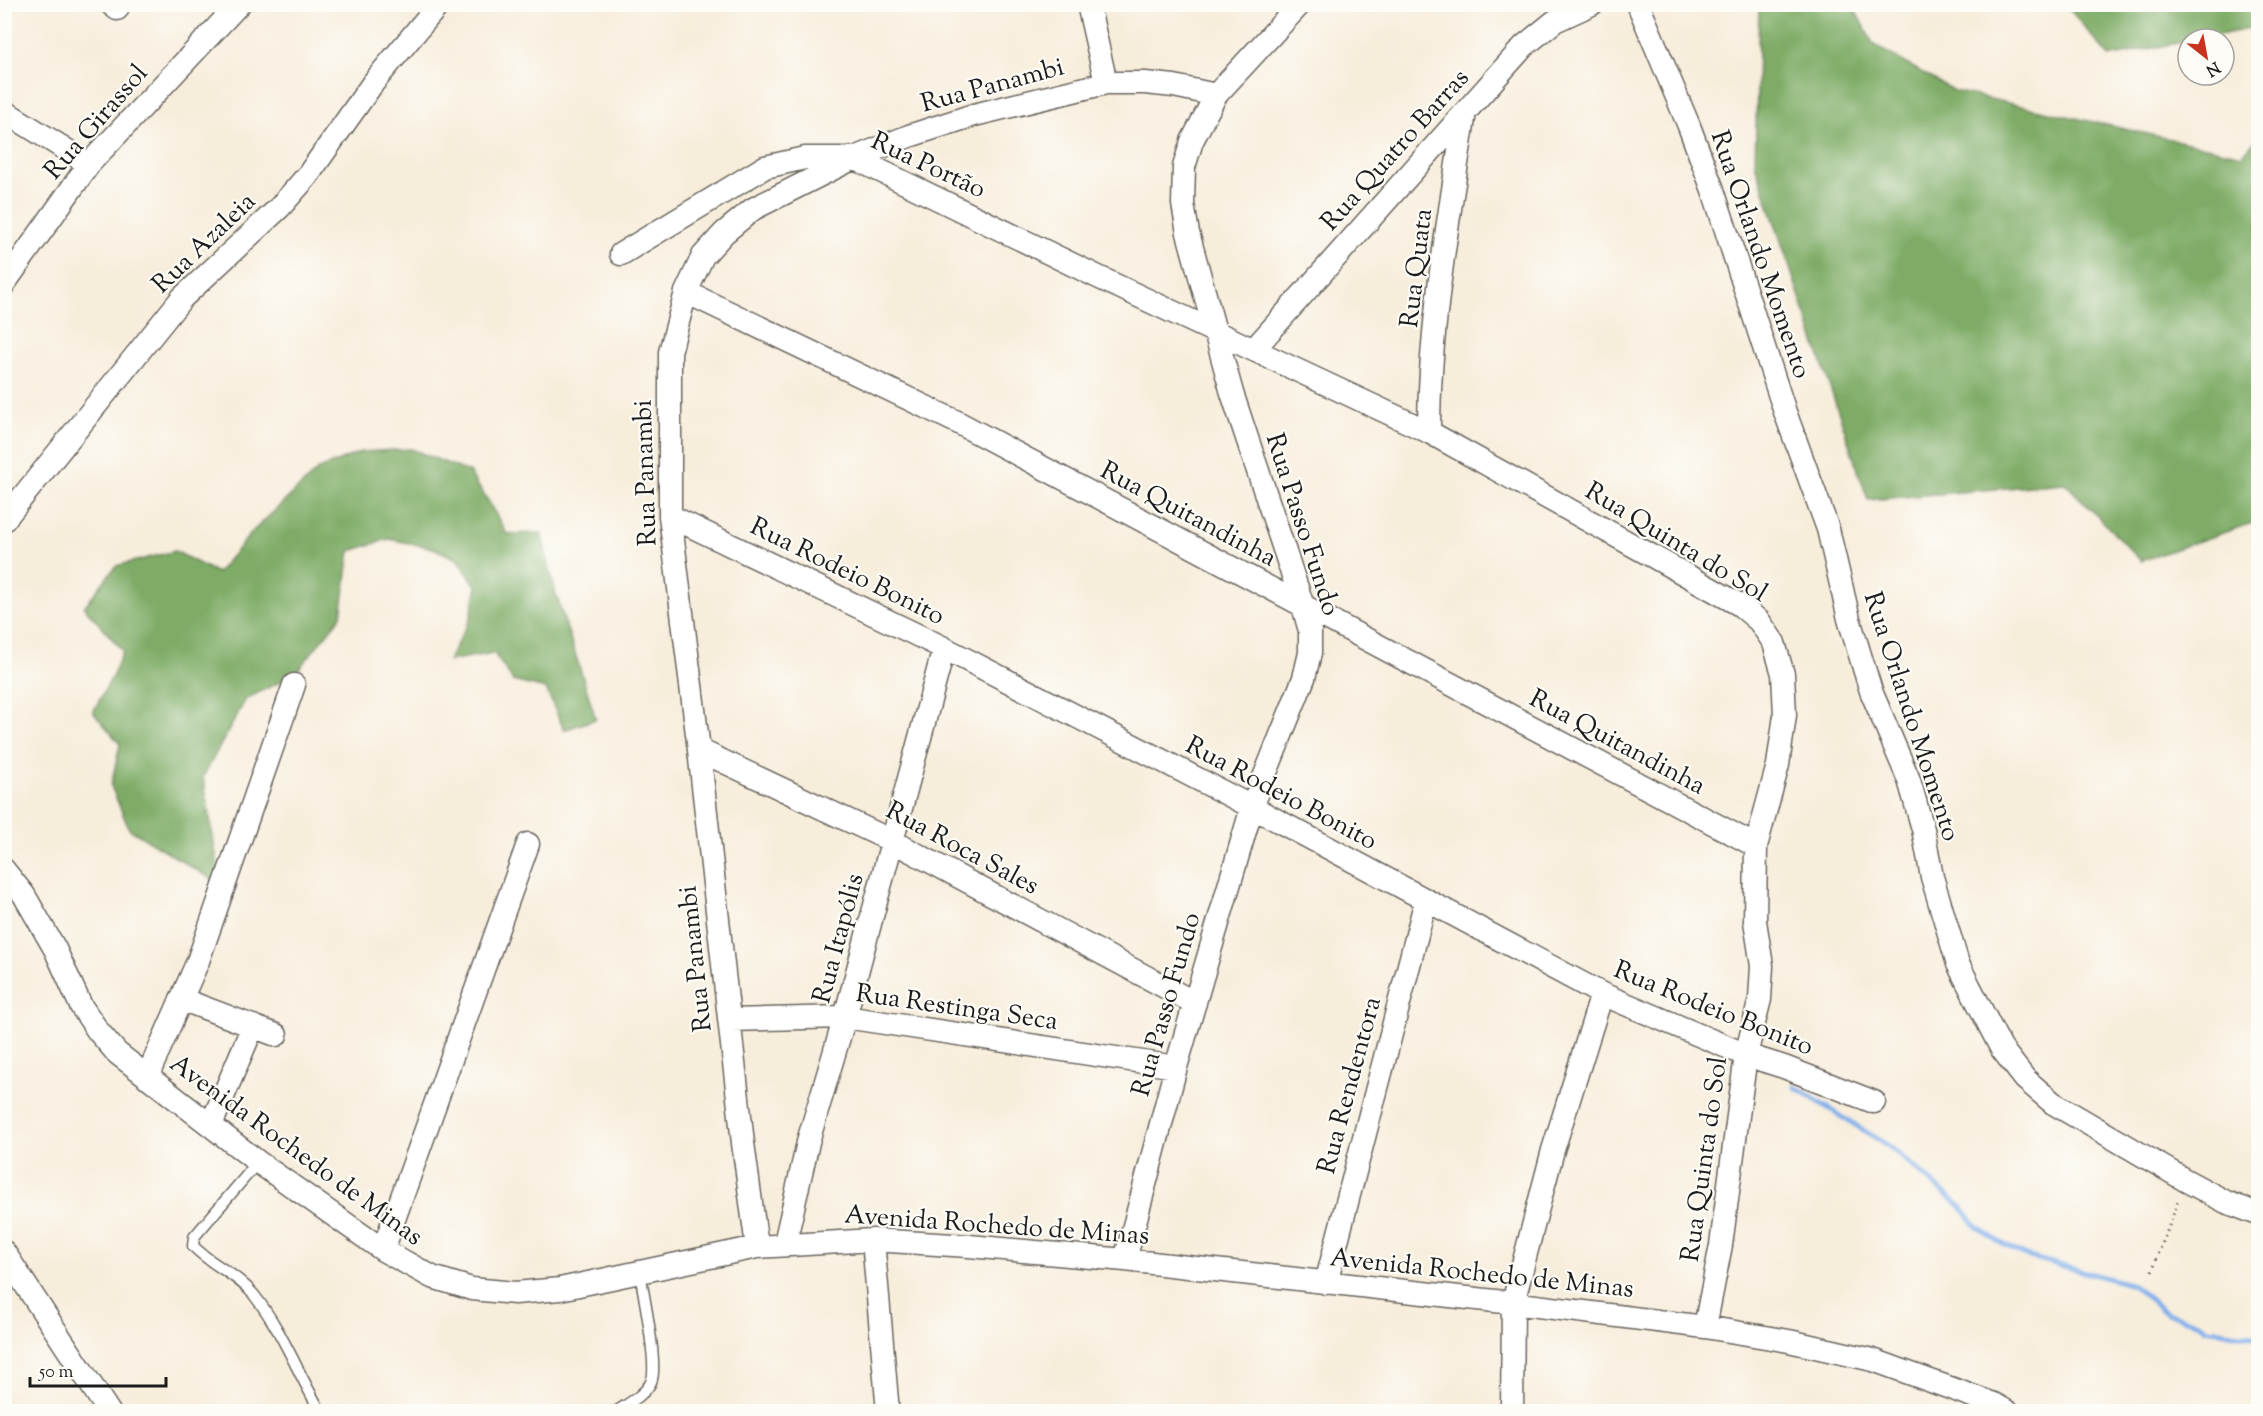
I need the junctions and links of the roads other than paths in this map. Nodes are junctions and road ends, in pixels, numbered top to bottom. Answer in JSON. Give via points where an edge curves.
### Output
{"nodes":[{"id":1,"x":239,"y":4,"type":"edge"},
{"id":2,"x":440,"y":4,"type":"edge"},
{"id":3,"x":1088,"y":4,"type":"edge"},
{"id":4,"x":1300,"y":4,"type":"edge"},
{"id":5,"x":1592,"y":4,"type":"edge"},
{"id":6,"x":1638,"y":4,"type":"edge"},
{"id":7,"x":1106,"y":83,"type":"junction"},
{"id":8,"x":1216,"y":95,"type":"junction"},
{"id":9,"x":4,"y":111,"type":"edge"},
{"id":10,"x":1465,"y":112,"type":"junction"},
{"id":11,"x":854,"y":158,"type":"junction"},
{"id":12,"x":89,"y":164,"type":"junction"},
{"id":13,"x":621,"y":254,"type":"dead end"},
{"id":14,"x":4,"y":284,"type":"edge"},
{"id":15,"x":686,"y":292,"type":"junction"},
{"id":16,"x":1214,"y":330,"type":"junction"},
{"id":17,"x":1254,"y":349,"type":"junction"},
{"id":18,"x":1429,"y":432,"type":"junction"},
{"id":19,"x":670,"y":516,"type":"junction"},
{"id":20,"x":4,"y":520,"type":"edge"},
{"id":21,"x":1303,"y":606,"type":"junction"},
{"id":22,"x":944,"y":648,"type":"junction"},
{"id":23,"x":294,"y":685,"type":"dead end"},
{"id":24,"x":699,"y":750,"type":"junction"},
{"id":25,"x":1252,"y":807,"type":"junction"},
{"id":26,"x":892,"y":841,"type":"junction"},
{"id":27,"x":528,"y":844,"type":"dead end"},
{"id":28,"x":1756,"y":846,"type":"junction"},
{"id":29,"x":4,"y":870,"type":"edge"},
{"id":30,"x":1426,"y":900,"type":"junction"},
{"id":31,"x":1602,"y":994,"type":"junction"},
{"id":32,"x":182,"y":999,"type":"junction"},
{"id":33,"x":1195,"y":1003,"type":"junction"},
{"id":34,"x":845,"y":1017,"type":"junction"},
{"id":35,"x":730,"y":1020,"type":"junction"},
{"id":36,"x":253,"y":1026,"type":"junction"},
{"id":37,"x":276,"y":1035,"type":"dead end"},
{"id":38,"x":1746,"y":1055,"type":"junction"},
{"id":39,"x":1176,"y":1067,"type":"junction"},
{"id":40,"x":147,"y":1077,"type":"junction"},
{"id":41,"x":1874,"y":1102,"type":"dead end"},
{"id":42,"x":211,"y":1125,"type":"junction"},
{"id":43,"x":258,"y":1162,"type":"junction"},
{"id":44,"x":2259,"y":1214,"type":"edge"},
{"id":45,"x":873,"y":1239,"type":"junction"},
{"id":46,"x":785,"y":1243,"type":"junction"},
{"id":47,"x":757,"y":1246,"type":"junction"},
{"id":48,"x":383,"y":1250,"type":"junction"},
{"id":49,"x":4,"y":1252,"type":"edge"},
{"id":50,"x":1125,"y":1260,"type":"junction"},
{"id":51,"x":640,"y":1272,"type":"junction"},
{"id":52,"x":1326,"y":1283,"type":"junction"},
{"id":53,"x":1513,"y":1303,"type":"junction"},
{"id":54,"x":1705,"y":1327,"type":"junction"},
{"id":55,"x":109,"y":1412,"type":"edge"},
{"id":56,"x":321,"y":1412,"type":"edge"},
{"id":57,"x":616,"y":1412,"type":"edge"},
{"id":58,"x":888,"y":1412,"type":"edge"},
{"id":59,"x":1512,"y":1412,"type":"edge"},
{"id":60,"x":2008,"y":1412,"type":"edge"}],
"edges":[{"from":1,"to":12,"type":"street","name":"Rua Girassol"},
{"from":2,"to":20,"type":"street","name":"Rua Azaleia","via":[[373,82],[308,175],[280,207],[182,298]]},
{"from":3,"to":7,"type":"street"},
{"from":4,"to":8,"type":"street","name":"Rua Passo Fundo"},
{"from":5,"to":10,"type":"street","name":"Rua Quatro Barras","via":[[1555,21],[1524,46]]},
{"from":6,"to":44,"type":"street","name":"Rua Orlando Momento","via":[[1713,190],[1785,412],[1828,529],[1858,650],[1909,780],[1958,964],[2001,1048],[2025,1079],[2054,1103],[2185,1180]]},
{"from":7,"to":8,"type":"street","name":"Rua Panambi","via":[[1174,86]]},
{"from":7,"to":11,"type":"street","name":"Rua Panambi","via":[[974,115]]},
{"from":8,"to":16,"type":"street","name":"Rua Passo Fundo","via":[[1192,141],[1184,167],[1183,204]]},
{"from":9,"to":12,"type":"street"},
{"from":10,"to":17,"type":"street","name":"Rua Quatro Barras"},
{"from":10,"to":18,"type":"street","name":"Rua Quata","via":[[1440,288],[1429,389]]},
{"from":11,"to":13,"type":"street","name":"Rua Portão","via":[[806,158],[765,167]]},
{"from":11,"to":15,"type":"street","name":"Rua Panambi","via":[[753,209],[703,256]]},
{"from":11,"to":16,"type":"street","name":"Rua Portão"},
{"from":12,"to":14,"type":"street","name":"Rua Girassol"},
{"from":15,"to":19,"type":"street","name":"Rua Panambi","via":[[670,352]]},
{"from":15,"to":21,"type":"street","name":"Rua Quitandinha","via":[[957,422]]},
{"from":16,"to":17,"type":"street","name":"Rua Quinta do Sol"},
{"from":16,"to":21,"type":"street","name":"Rua Passo Fundo"},
{"from":17,"to":18,"type":"street","name":"Rua Quinta do Sol"},
{"from":18,"to":28,"type":"street","name":"Rua Quinta do Sol","via":[[1740,605],[1759,621],[1774,643],[1783,674],[1785,715],[1778,765]]},
{"from":19,"to":22,"type":"street","name":"Rua Rodeio Bonito"},
{"from":19,"to":24,"type":"street","name":"Rua Panambi"},
{"from":21,"to":25,"type":"street","name":"Rua Passo Fundo","via":[[1310,631],[1304,678]]},
{"from":21,"to":28,"type":"street","name":"Rua Quitandinha"},
{"from":22,"to":25,"type":"street","name":"Rua Rodeio Bonito"},
{"from":22,"to":26,"type":"street","name":"Rua Itapólis"},
{"from":23,"to":32,"type":"street"},
{"from":24,"to":26,"type":"street","name":"Rua Roca Sales"},
{"from":24,"to":35,"type":"street","name":"Rua Panambi"},
{"from":25,"to":30,"type":"street","name":"Rua Rodeio Bonito"},
{"from":25,"to":33,"type":"street","name":"Rua Passo Fundo"},
{"from":26,"to":33,"type":"street","name":"Rua Roca Sales"},
{"from":26,"to":34,"type":"street","name":"Rua Itapólis"},
{"from":27,"to":48,"type":"street"},
{"from":28,"to":38,"type":"street","name":"Rua Quinta do Sol","via":[[1755,921],[1762,966],[1760,999]]},
{"from":29,"to":40,"type":"street","name":"Avenida Rochedo de Minas","via":[[29,904],[81,1006],[98,1031],[117,1053]]},
{"from":30,"to":31,"type":"street","name":"Rua Rodeio Bonito"},
{"from":30,"to":52,"type":"street","name":"Rua Rendentora"},
{"from":31,"to":38,"type":"street","name":"Rua Rodeio Bonito"},
{"from":31,"to":53,"type":"street","via":[[1553,1150]]},
{"from":32,"to":36,"type":"street"},
{"from":32,"to":40,"type":"street"},
{"from":33,"to":39,"type":"street","name":"Rua Passo Fundo"},
{"from":34,"to":35,"type":"street","name":"Rua Restinga Seca"},
{"from":34,"to":39,"type":"street","name":"Rua Restinga Seca"},
{"from":34,"to":46,"type":"street","name":"Rua Itapólis","via":[[809,1138]]},
{"from":35,"to":47,"type":"street","name":"Rua Panambi"},
{"from":36,"to":37,"type":"street"},
{"from":36,"to":42,"type":"street"},
{"from":38,"to":41,"type":"street","name":"Rua Rodeio Bonito"},
{"from":38,"to":54,"type":"street","name":"Rua Quinta do Sol","via":[[1729,1190]]},
{"from":39,"to":50,"type":"street","name":"Rua Passo Fundo"},
{"from":40,"to":42,"type":"street","name":"Avenida Rochedo de Minas"},
{"from":42,"to":43,"type":"street","name":"Avenida Rochedo de Minas"},
{"from":43,"to":48,"type":"street","name":"Avenida Rochedo de Minas"},
{"from":43,"to":56,"type":"lane","via":[[194,1237],[193,1246],[254,1294]]},
{"from":45,"to":46,"type":"street","name":"Avenida Rochedo de Minas"},
{"from":45,"to":50,"type":"street","name":"Avenida Rochedo de Minas"},
{"from":45,"to":58,"type":"street"},
{"from":46,"to":47,"type":"street","name":"Avenida Rochedo de Minas"},
{"from":47,"to":51,"type":"street","name":"Avenida Rochedo de Minas"},
{"from":48,"to":51,"type":"street","name":"Avenida Rochedo de Minas","via":[[432,1277],[472,1289],[515,1293],[560,1289]]},
{"from":49,"to":55,"type":"street"},
{"from":50,"to":52,"type":"street","name":"Avenida Rochedo de Minas"},
{"from":51,"to":57,"type":"lane","via":[[654,1363],[652,1382]]},
{"from":52,"to":53,"type":"street","name":"Avenida Rochedo de Minas"},
{"from":53,"to":54,"type":"street","name":"Avenida Rochedo de Minas"},
{"from":53,"to":59,"type":"street"},
{"from":54,"to":60,"type":"street","name":"Avenida Rochedo de Minas","via":[[1873,1360]]}]}
